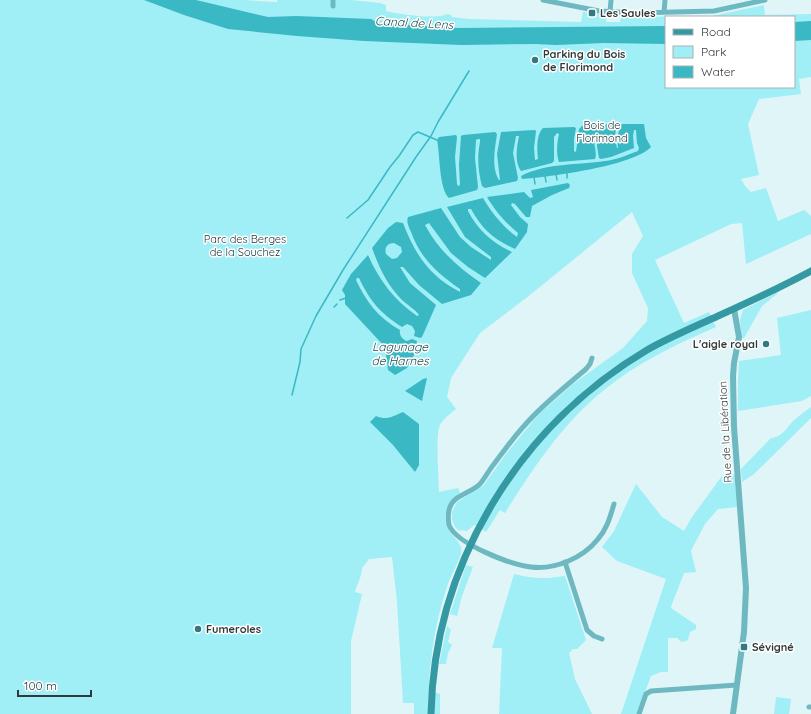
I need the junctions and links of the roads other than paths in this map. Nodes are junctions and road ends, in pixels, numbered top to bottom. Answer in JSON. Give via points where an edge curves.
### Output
{"nodes":[{"id":1,"x":333,"y":0,"type":"edge"},
{"id":2,"x":543,"y":0,"type":"edge"},
{"id":3,"x":611,"y":0,"type":"edge"},
{"id":4,"x":665,"y":0,"type":"edge"},
{"id":5,"x":759,"y":0,"type":"edge"},
{"id":6,"x":765,"y":0,"type":"edge"},
{"id":7,"x":333,"y":6,"type":"dead end"},
{"id":8,"x":610,"y":12,"type":"junction"},
{"id":9,"x":664,"y":12,"type":"junction"},
{"id":10,"x":811,"y":271,"type":"edge"},
{"id":11,"x":734,"y":309,"type":"junction"},
{"id":12,"x":592,"y":358,"type":"dead end"},
{"id":13,"x":614,"y":504,"type":"dead end"},
{"id":14,"x":471,"y":544,"type":"junction"},
{"id":15,"x":565,"y":562,"type":"junction"},
{"id":16,"x":602,"y":639,"type":"dead end"},
{"id":17,"x":737,"y":685,"type":"junction"},
{"id":18,"x":430,"y":714,"type":"edge"},
{"id":19,"x":639,"y":714,"type":"edge"},
{"id":20,"x":733,"y":714,"type":"edge"}],
"edges":[{"from":1,"to":7,"type":"street"},
{"from":2,"to":8,"type":"street"},
{"from":3,"to":8,"type":"street"},
{"from":4,"to":9,"type":"street"},
{"from":5,"to":6,"type":"street"},
{"from":5,"to":9,"type":"street","via":[[714,11]]},
{"from":8,"to":9,"type":"street"},
{"from":10,"to":11,"type":"main road"},
{"from":11,"to":14,"type":"main road","via":[[669,338],[597,384],[578,400],[543,434],[514,471],[499,492]]},
{"from":11,"to":17,"type":"street","name":"Rue de la Libération","via":[[739,337],[733,376],[734,427],[746,588]]},
{"from":12,"to":14,"type":"street","via":[[586,369],[524,426],[480,484],[452,503],[448,519],[450,526],[462,539]]},
{"from":13,"to":15,"type":"street","via":[[607,527],[598,540],[579,556]]},
{"from":14,"to":15,"type":"street","via":[[488,553],[531,567]]},
{"from":14,"to":18,"type":"main road","via":[[451,592],[439,636]]},
{"from":15,"to":16,"type":"street","via":[[587,630]]},
{"from":17,"to":19,"type":"street","via":[[648,692]]},
{"from":17,"to":20,"type":"street","name":"Rue de la Libération"}]}
